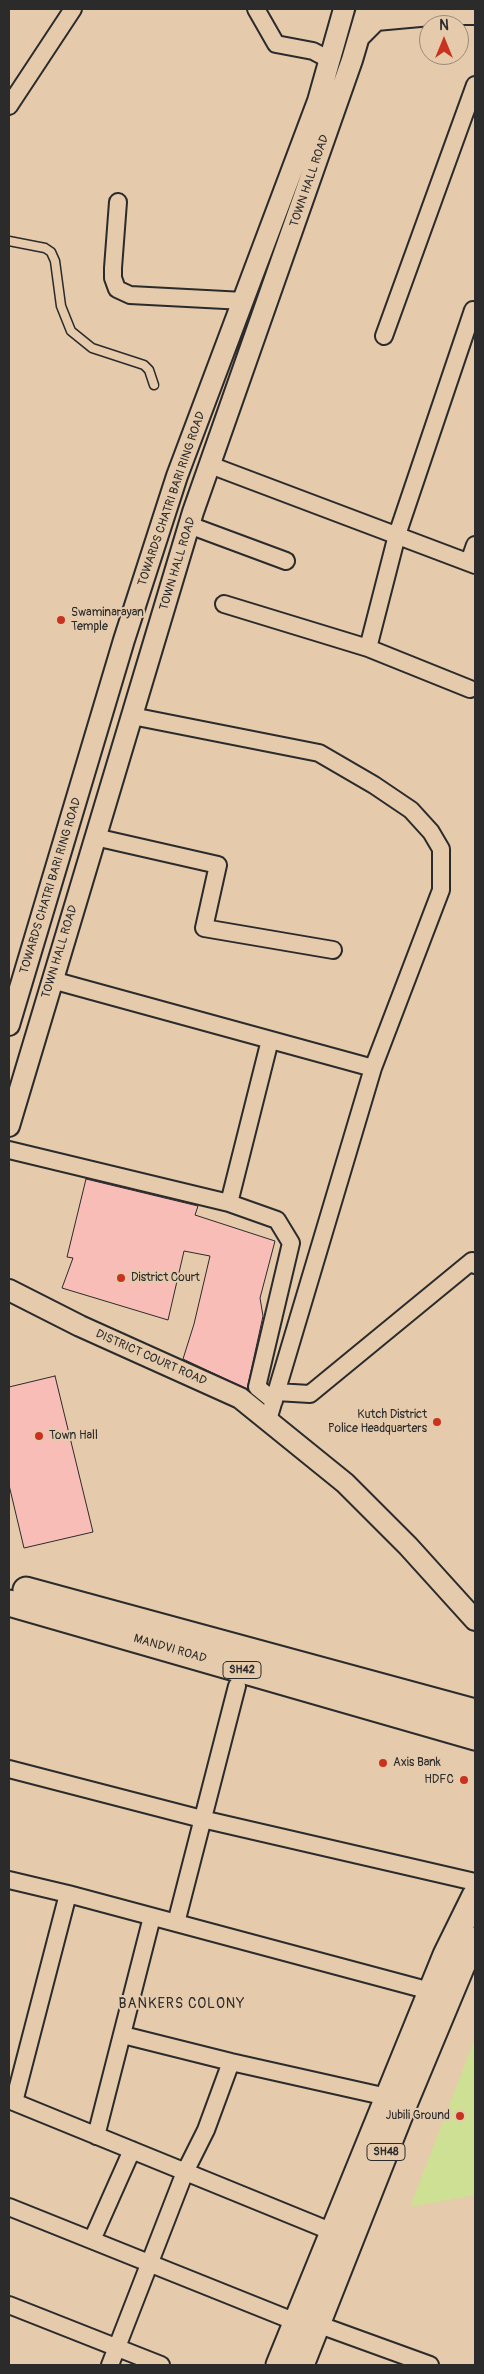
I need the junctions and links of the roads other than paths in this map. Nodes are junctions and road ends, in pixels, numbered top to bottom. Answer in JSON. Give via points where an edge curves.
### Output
{"nodes":[{"id":1,"x":73,"y":9,"type":"edge"},
{"id":2,"x":256,"y":9,"type":"edge"},
{"id":3,"x":344,"y":9,"type":"edge"},
{"id":4,"x":367,"y":9,"type":"edge"},
{"id":5,"x":387,"y":13,"type":"edge"},
{"id":6,"x":475,"y":14,"type":"edge"},
{"id":7,"x":359,"y":36,"type":"junction"},
{"id":8,"x":330,"y":60,"type":"junction"},
{"id":9,"x":475,"y":85,"type":"edge"},
{"id":10,"x":9,"y":106,"type":"edge"},
{"id":11,"x":118,"y":202,"type":"dead end"},
{"id":12,"x":9,"y":241,"type":"edge"},
{"id":13,"x":244,"y":301,"type":"junction"},
{"id":14,"x":473,"y":310,"type":"dead end"},
{"id":15,"x":384,"y":336,"type":"dead end"},
{"id":16,"x":154,"y":385,"type":"dead end"},
{"id":17,"x":210,"y":465,"type":"junction"},
{"id":18,"x":189,"y":525,"type":"junction"},
{"id":19,"x":396,"y":535,"type":"junction"},
{"id":20,"x":475,"y":546,"type":"edge"},
{"id":21,"x":286,"y":561,"type":"dead end"},
{"id":22,"x":472,"y":563,"type":"edge"},
{"id":23,"x":224,"y":604,"type":"dead end"},
{"id":24,"x":368,"y":648,"type":"junction"},
{"id":25,"x":470,"y":689,"type":"dead end"},
{"id":26,"x":132,"y":716,"type":"junction"},
{"id":27,"x":95,"y":837,"type":"junction"},
{"id":28,"x":333,"y":950,"type":"dead end"},
{"id":29,"x":52,"y":980,"type":"junction"},
{"id":30,"x":13,"y":994,"type":"edge"},
{"id":31,"x":9,"y":1025,"type":"edge"},
{"id":32,"x":270,"y":1040,"type":"junction"},
{"id":33,"x":373,"y":1068,"type":"junction"},
{"id":34,"x":9,"y":1126,"type":"edge"},
{"id":35,"x":9,"y":1150,"type":"edge"},
{"id":36,"x":229,"y":1204,"type":"junction"},
{"id":37,"x":475,"y":1265,"type":"edge"},
{"id":38,"x":9,"y":1290,"type":"edge"},
{"id":39,"x":9,"y":1304,"type":"edge"},
{"id":40,"x":273,"y":1404,"type":"junction"},
{"id":41,"x":287,"y":1434,"type":"junction"},
{"id":42,"x":9,"y":1586,"type":"edge"},
{"id":43,"x":9,"y":1603,"type":"edge"},
{"id":44,"x":475,"y":1620,"type":"edge"},
{"id":45,"x":237,"y":1686,"type":"dead end"},
{"id":46,"x":475,"y":1712,"type":"edge"},
{"id":47,"x":475,"y":1737,"type":"edge"},
{"id":48,"x":9,"y":1768,"type":"edge"},
{"id":49,"x":202,"y":1819,"type":"junction"},
{"id":50,"x":9,"y":1880,"type":"edge"},
{"id":51,"x":475,"y":1882,"type":"edge"},
{"id":52,"x":68,"y":1894,"type":"junction"},
{"id":53,"x":475,"y":1896,"type":"edge"},
{"id":54,"x":152,"y":1917,"type":"junction"},
{"id":55,"x":176,"y":1923,"type":"junction"},
{"id":56,"x":475,"y":1940,"type":"edge"},
{"id":57,"x":419,"y":1988,"type":"dead end"},
{"id":58,"x":123,"y":2035,"type":"junction"},
{"id":59,"x":231,"y":2062,"type":"junction"},
{"id":60,"x":396,"y":2099,"type":"junction"},
{"id":61,"x":11,"y":2101,"type":"edge"},
{"id":62,"x":96,"y":2136,"type":"junction"},
{"id":63,"x":132,"y":2150,"type":"junction"},
{"id":64,"x":186,"y":2172,"type":"junction"},
{"id":65,"x":9,"y":2207,"type":"edge"},
{"id":66,"x":323,"y":2228,"type":"dead end"},
{"id":67,"x":92,"y":2240,"type":"junction"},
{"id":68,"x":151,"y":2264,"type":"junction"},
{"id":69,"x":9,"y":2305,"type":"edge"},
{"id":70,"x":286,"y":2318,"type":"dead end"},
{"id":71,"x":317,"y":2324,"type":"junction"},
{"id":72,"x":117,"y":2348,"type":"junction"},
{"id":73,"x":110,"y":2365,"type":"edge"},
{"id":74,"x":161,"y":2365,"type":"edge"},
{"id":75,"x":279,"y":2365,"type":"edge"},
{"id":76,"x":301,"y":2365,"type":"edge"},
{"id":77,"x":430,"y":2365,"type":"edge"}],
"edges":[{"from":1,"to":10,"type":"street"},
{"from":2,"to":8,"type":"street","via":[[276,44],[313,51]]},
{"from":3,"to":8,"type":"street","name":"TOWARDS CHATRI BARI RING ROAD"},
{"from":4,"to":7,"type":"street","name":"TOWN HALL ROAD"},
{"from":5,"to":6,"type":"street"},
{"from":5,"to":7,"type":"street"},
{"from":7,"to":17,"type":"street","name":"TOWN HALL ROAD"},
{"from":8,"to":13,"type":"street","name":"TOWARDS CHATRI BARI RING ROAD"},
{"from":9,"to":15,"type":"street"},
{"from":11,"to":13,"type":"street","via":[[112,268],[117,288],[130,295]]},
{"from":12,"to":16,"type":"lane","via":[[51,252],[56,261],[61,306],[71,331],[92,348],[144,366],[149,370]]},
{"from":13,"to":30,"type":"street","name":"TOWARDS CHATRI BARI RING ROAD","via":[[177,476]]},
{"from":14,"to":19,"type":"street"},
{"from":17,"to":18,"type":"street","name":"TOWN HALL ROAD"},
{"from":17,"to":19,"type":"street"},
{"from":18,"to":21,"type":"street"},
{"from":18,"to":26,"type":"street","name":"TOWN HALL ROAD"},
{"from":19,"to":22,"type":"street"},
{"from":19,"to":24,"type":"street"},
{"from":20,"to":22,"type":"street"},
{"from":23,"to":24,"type":"street"},
{"from":24,"to":25,"type":"street"},
{"from":26,"to":27,"type":"street","name":"TOWN HALL ROAD"},
{"from":26,"to":33,"type":"street","via":[[319,754],[411,810],[431,832],[441,849],[441,890]]},
{"from":27,"to":28,"type":"street","via":[[218,864],[204,928]]},
{"from":27,"to":29,"type":"street","name":"TOWN HALL ROAD"},
{"from":29,"to":32,"type":"street"},
{"from":29,"to":34,"type":"street","name":"TOWN HALL ROAD"},
{"from":30,"to":31,"type":"street","name":"TOWARDS CHATRI BARI RING ROAD"},
{"from":32,"to":33,"type":"street"},
{"from":32,"to":36,"type":"street"},
{"from":33,"to":40,"type":"street"},
{"from":35,"to":36,"type":"street"},
{"from":36,"to":40,"type":"street","via":[[277,1220],[291,1243],[257,1387]]},
{"from":37,"to":40,"type":"street","via":[[472,1262],[310,1394]]},
{"from":38,"to":40,"type":"street","name":"DISTRICT COURT ROAD","via":[[80,1326],[240,1398]]},
{"from":39,"to":41,"type":"street","name":"DISTRICT COURT ROAD","via":[[75,1338]]},
{"from":40,"to":41,"type":"street","name":"DISTRICT COURT ROAD"},
{"from":41,"to":44,"type":"street","name":"DISTRICT COURT ROAD","via":[[364,1502]]},
{"from":42,"to":46,"type":"main road","name":"MANDVI ROAD","number":"SH42"},
{"from":43,"to":47,"type":"main road","name":"MANDVI ROAD","number":"SH42"},
{"from":45,"to":49,"type":"street"},
{"from":48,"to":49,"type":"street"},
{"from":49,"to":51,"type":"street"},
{"from":49,"to":55,"type":"street"},
{"from":50,"to":52,"type":"street"},
{"from":52,"to":54,"type":"street"},
{"from":52,"to":61,"type":"street"},
{"from":53,"to":60,"type":"main road","number":"SH48","via":[[446,1955]]},
{"from":54,"to":55,"type":"street"},
{"from":54,"to":58,"type":"street"},
{"from":55,"to":57,"type":"street"},
{"from":56,"to":60,"type":"main road","number":"SH48"},
{"from":58,"to":59,"type":"street"},
{"from":58,"to":62,"type":"street"},
{"from":59,"to":60,"type":"street"},
{"from":59,"to":64,"type":"street","via":[[206,2130]]},
{"from":60,"to":71,"type":"main road","number":"SH48"},
{"from":60,"to":75,"type":"main road","number":"SH48"},
{"from":61,"to":62,"type":"street"},
{"from":62,"to":63,"type":"street"},
{"from":63,"to":64,"type":"street"},
{"from":63,"to":67,"type":"street"},
{"from":64,"to":66,"type":"street"},
{"from":64,"to":68,"type":"street"},
{"from":65,"to":67,"type":"street"},
{"from":67,"to":68,"type":"street"},
{"from":68,"to":70,"type":"street"},
{"from":68,"to":72,"type":"street"},
{"from":69,"to":72,"type":"street"},
{"from":71,"to":76,"type":"main road","number":"SH48"},
{"from":71,"to":77,"type":"street"},
{"from":72,"to":73,"type":"street"},
{"from":72,"to":74,"type":"street"}]}
